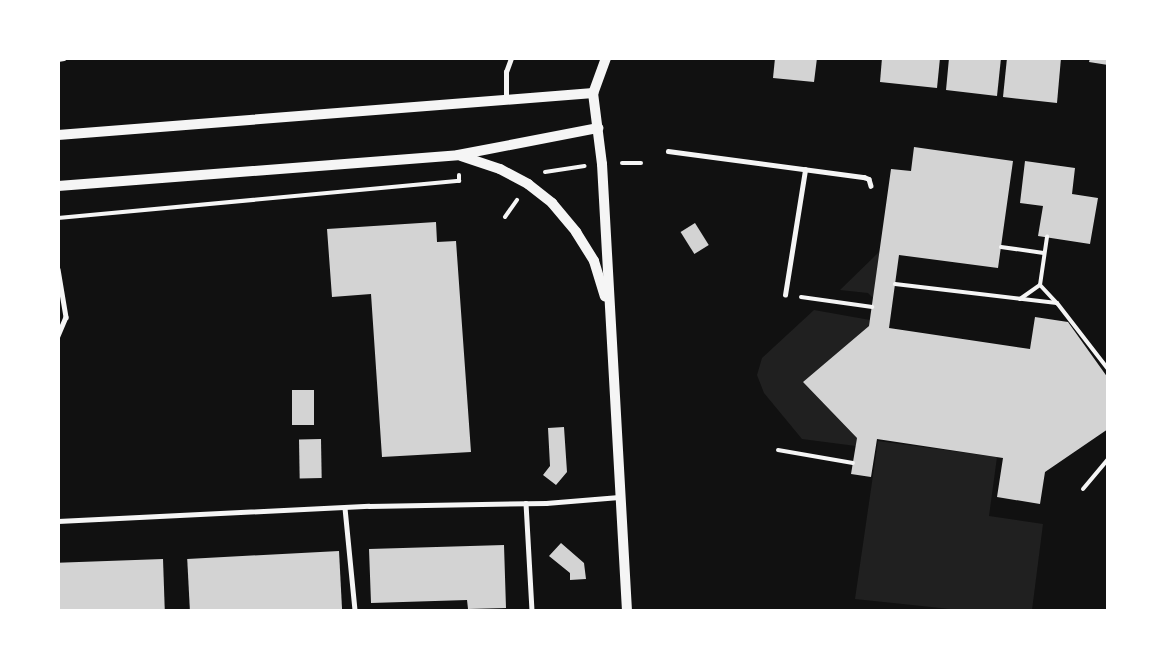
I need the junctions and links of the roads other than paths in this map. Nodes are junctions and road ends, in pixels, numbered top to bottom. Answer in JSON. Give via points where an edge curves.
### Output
{"nodes":[{"id":1,"x":64,"y":58,"type":"edge"},
{"id":2,"x":511,"y":58,"type":"edge"},
{"id":3,"x":606,"y":58,"type":"edge"},
{"id":4,"x":58,"y":59,"type":"edge"},
{"id":5,"x":593,"y":93,"type":"junction"},
{"id":6,"x":506,"y":100,"type":"junction"},
{"id":7,"x":598,"y":128,"type":"junction"},
{"id":8,"x":58,"y":135,"type":"edge"},
{"id":9,"x":668,"y":151,"type":"dead end"},
{"id":10,"x":458,"y":155,"type":"junction"},
{"id":11,"x":805,"y":170,"type":"junction"},
{"id":12,"x":58,"y":186,"type":"edge"},
{"id":13,"x":871,"y":186,"type":"dead end"},
{"id":14,"x":58,"y":269,"type":"edge"},
{"id":15,"x":785,"y":295,"type":"road end"},
{"id":16,"x":610,"y":310,"type":"junction"},
{"id":17,"x":58,"y":336,"type":"edge"},
{"id":18,"x":620,"y":497,"type":"junction"},
{"id":19,"x":526,"y":503,"type":"junction"},
{"id":20,"x":345,"y":508,"type":"junction"},
{"id":21,"x":58,"y":521,"type":"edge"},
{"id":22,"x":355,"y":610,"type":"edge"},
{"id":23,"x":532,"y":610,"type":"edge"},
{"id":24,"x":627,"y":610,"type":"edge"}],
"edges":[{"from":1,"to":4,"type":"street"},
{"from":2,"to":6,"type":"lane","via":[[506,72]]},
{"from":3,"to":5,"type":"street"},
{"from":5,"to":6,"type":"street"},
{"from":5,"to":7,"type":"street"},
{"from":6,"to":8,"type":"street"},
{"from":7,"to":10,"type":"street"},
{"from":7,"to":16,"type":"street"},
{"from":9,"to":11,"type":"lane"},
{"from":10,"to":12,"type":"street"},
{"from":10,"to":16,"type":"street","via":[[500,169],[552,203],[594,261]]},
{"from":11,"to":13,"type":"lane","via":[[864,177]]},
{"from":11,"to":15,"type":"lane"},
{"from":14,"to":17,"type":"lane","via":[[66,317]]},
{"from":16,"to":18,"type":"street"},
{"from":18,"to":19,"type":"lane"},
{"from":18,"to":24,"type":"street"},
{"from":19,"to":20,"type":"lane"},
{"from":19,"to":23,"type":"lane"},
{"from":20,"to":21,"type":"lane"},
{"from":20,"to":22,"type":"lane"}]}
